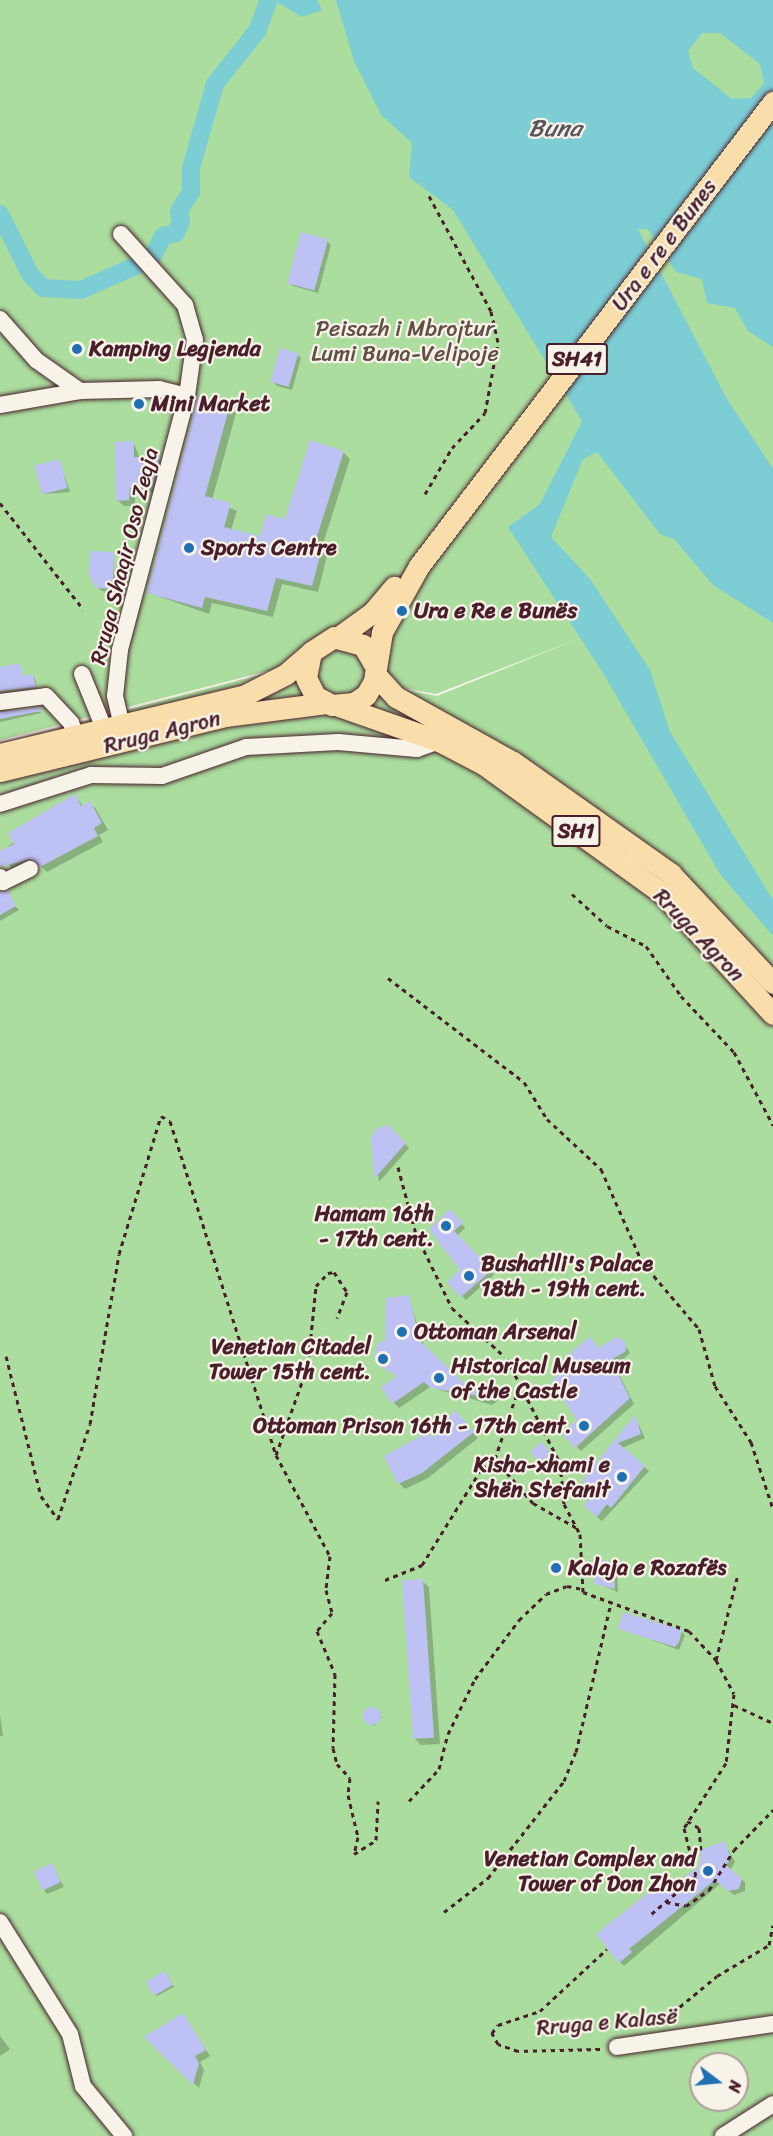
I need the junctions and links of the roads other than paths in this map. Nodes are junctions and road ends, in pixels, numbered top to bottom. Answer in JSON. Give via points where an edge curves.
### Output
{"nodes":[{"id":1,"x":773,"y":102,"type":"edge"},
{"id":2,"x":121,"y":234,"type":"dead end"},
{"id":3,"x":0,"y":319,"type":"edge"},
{"id":4,"x":80,"y":391,"type":"junction"},
{"id":5,"x":188,"y":396,"type":"junction"},
{"id":6,"x":0,"y":405,"type":"edge"},
{"id":7,"x":419,"y":566,"type":"junction"},
{"id":8,"x":340,"y":636,"type":"junction"},
{"id":9,"x":311,"y":652,"type":"junction"},
{"id":10,"x":375,"y":670,"type":"junction"},
{"id":11,"x":82,"y":674,"type":"dead end"},
{"id":12,"x":0,"y":702,"type":"edge"},
{"id":13,"x":332,"y":705,"type":"junction"},
{"id":14,"x":113,"y":729,"type":"junction"},
{"id":15,"x":77,"y":738,"type":"junction"},
{"id":16,"x":439,"y":741,"type":"junction"},
{"id":17,"x":0,"y":754,"type":"edge"},
{"id":18,"x":0,"y":771,"type":"edge"},
{"id":19,"x":0,"y":804,"type":"edge"},
{"id":20,"x":30,"y":869,"type":"dead end"},
{"id":21,"x":0,"y":877,"type":"edge"},
{"id":22,"x":773,"y":983,"type":"edge"},
{"id":23,"x":773,"y":1014,"type":"edge"},
{"id":24,"x":0,"y":1922,"type":"edge"},
{"id":25,"x":773,"y":2024,"type":"edge"},
{"id":26,"x":617,"y":2047,"type":"road end"},
{"id":27,"x":773,"y":2104,"type":"edge"},
{"id":28,"x":124,"y":2136,"type":"edge"},
{"id":29,"x":723,"y":2136,"type":"edge"}],
"edges":[{"from":1,"to":7,"type":"main road","name":"Ura e re e Bunes","number":"SH41"},
{"from":2,"to":5,"type":"street","name":"Rruga Shaqir Oso Zeqja","via":[[180,295],[195,339]]},
{"from":3,"to":4,"type":"street","via":[[36,360]]},
{"from":4,"to":5,"type":"street","via":[[159,389]]},
{"from":4,"to":6,"type":"street"},
{"from":5,"to":14,"type":"street","name":"Rruga Shaqir Oso Zeqja","via":[[120,650]]},
{"from":7,"to":8,"type":"main road","number":"SH41"},
{"from":7,"to":10,"type":"main road","number":"SH41","via":[[388,618]]},
{"from":8,"to":9,"type":"main road","via":[[323,641]]},
{"from":8,"to":10,"type":"main road","via":[[363,645]]},
{"from":9,"to":13,"type":"main road","via":[[308,684]]},
{"from":9,"to":14,"type":"main road","name":"Rruga Agron","via":[[286,674],[245,695]]},
{"from":10,"to":13,"type":"main road","via":[[360,700]]},
{"from":10,"to":22,"type":"main road","name":"Rruga Agron","number":"SH1","via":[[396,697],[480,741],[671,874]]},
{"from":11,"to":14,"type":"street"},
{"from":12,"to":15,"type":"street","via":[[46,696],[71,723]]},
{"from":13,"to":16,"type":"main road","name":"Rruga Agron","number":"SH1"},
{"from":13,"to":18,"type":"main road","name":"Rruga Agron","number":"SH1","via":[[225,716]]},
{"from":14,"to":15,"type":"main road","name":"Rruga Agron"},
{"from":15,"to":17,"type":"main road","name":"Rruga Agron"},
{"from":16,"to":19,"type":"street","via":[[417,749],[317,742],[246,747],[162,776],[91,775]]},
{"from":16,"to":23,"type":"main road","name":"Rruga Agron","number":"SH1","via":[[483,764],[662,893]]},
{"from":20,"to":21,"type":"street","via":[[3,882]]},
{"from":24,"to":28,"type":"street","via":[[70,2034],[83,2086]]},
{"from":25,"to":26,"type":"street","name":"Rruga e Kalasë"},
{"from":27,"to":29,"type":"street"}]}
